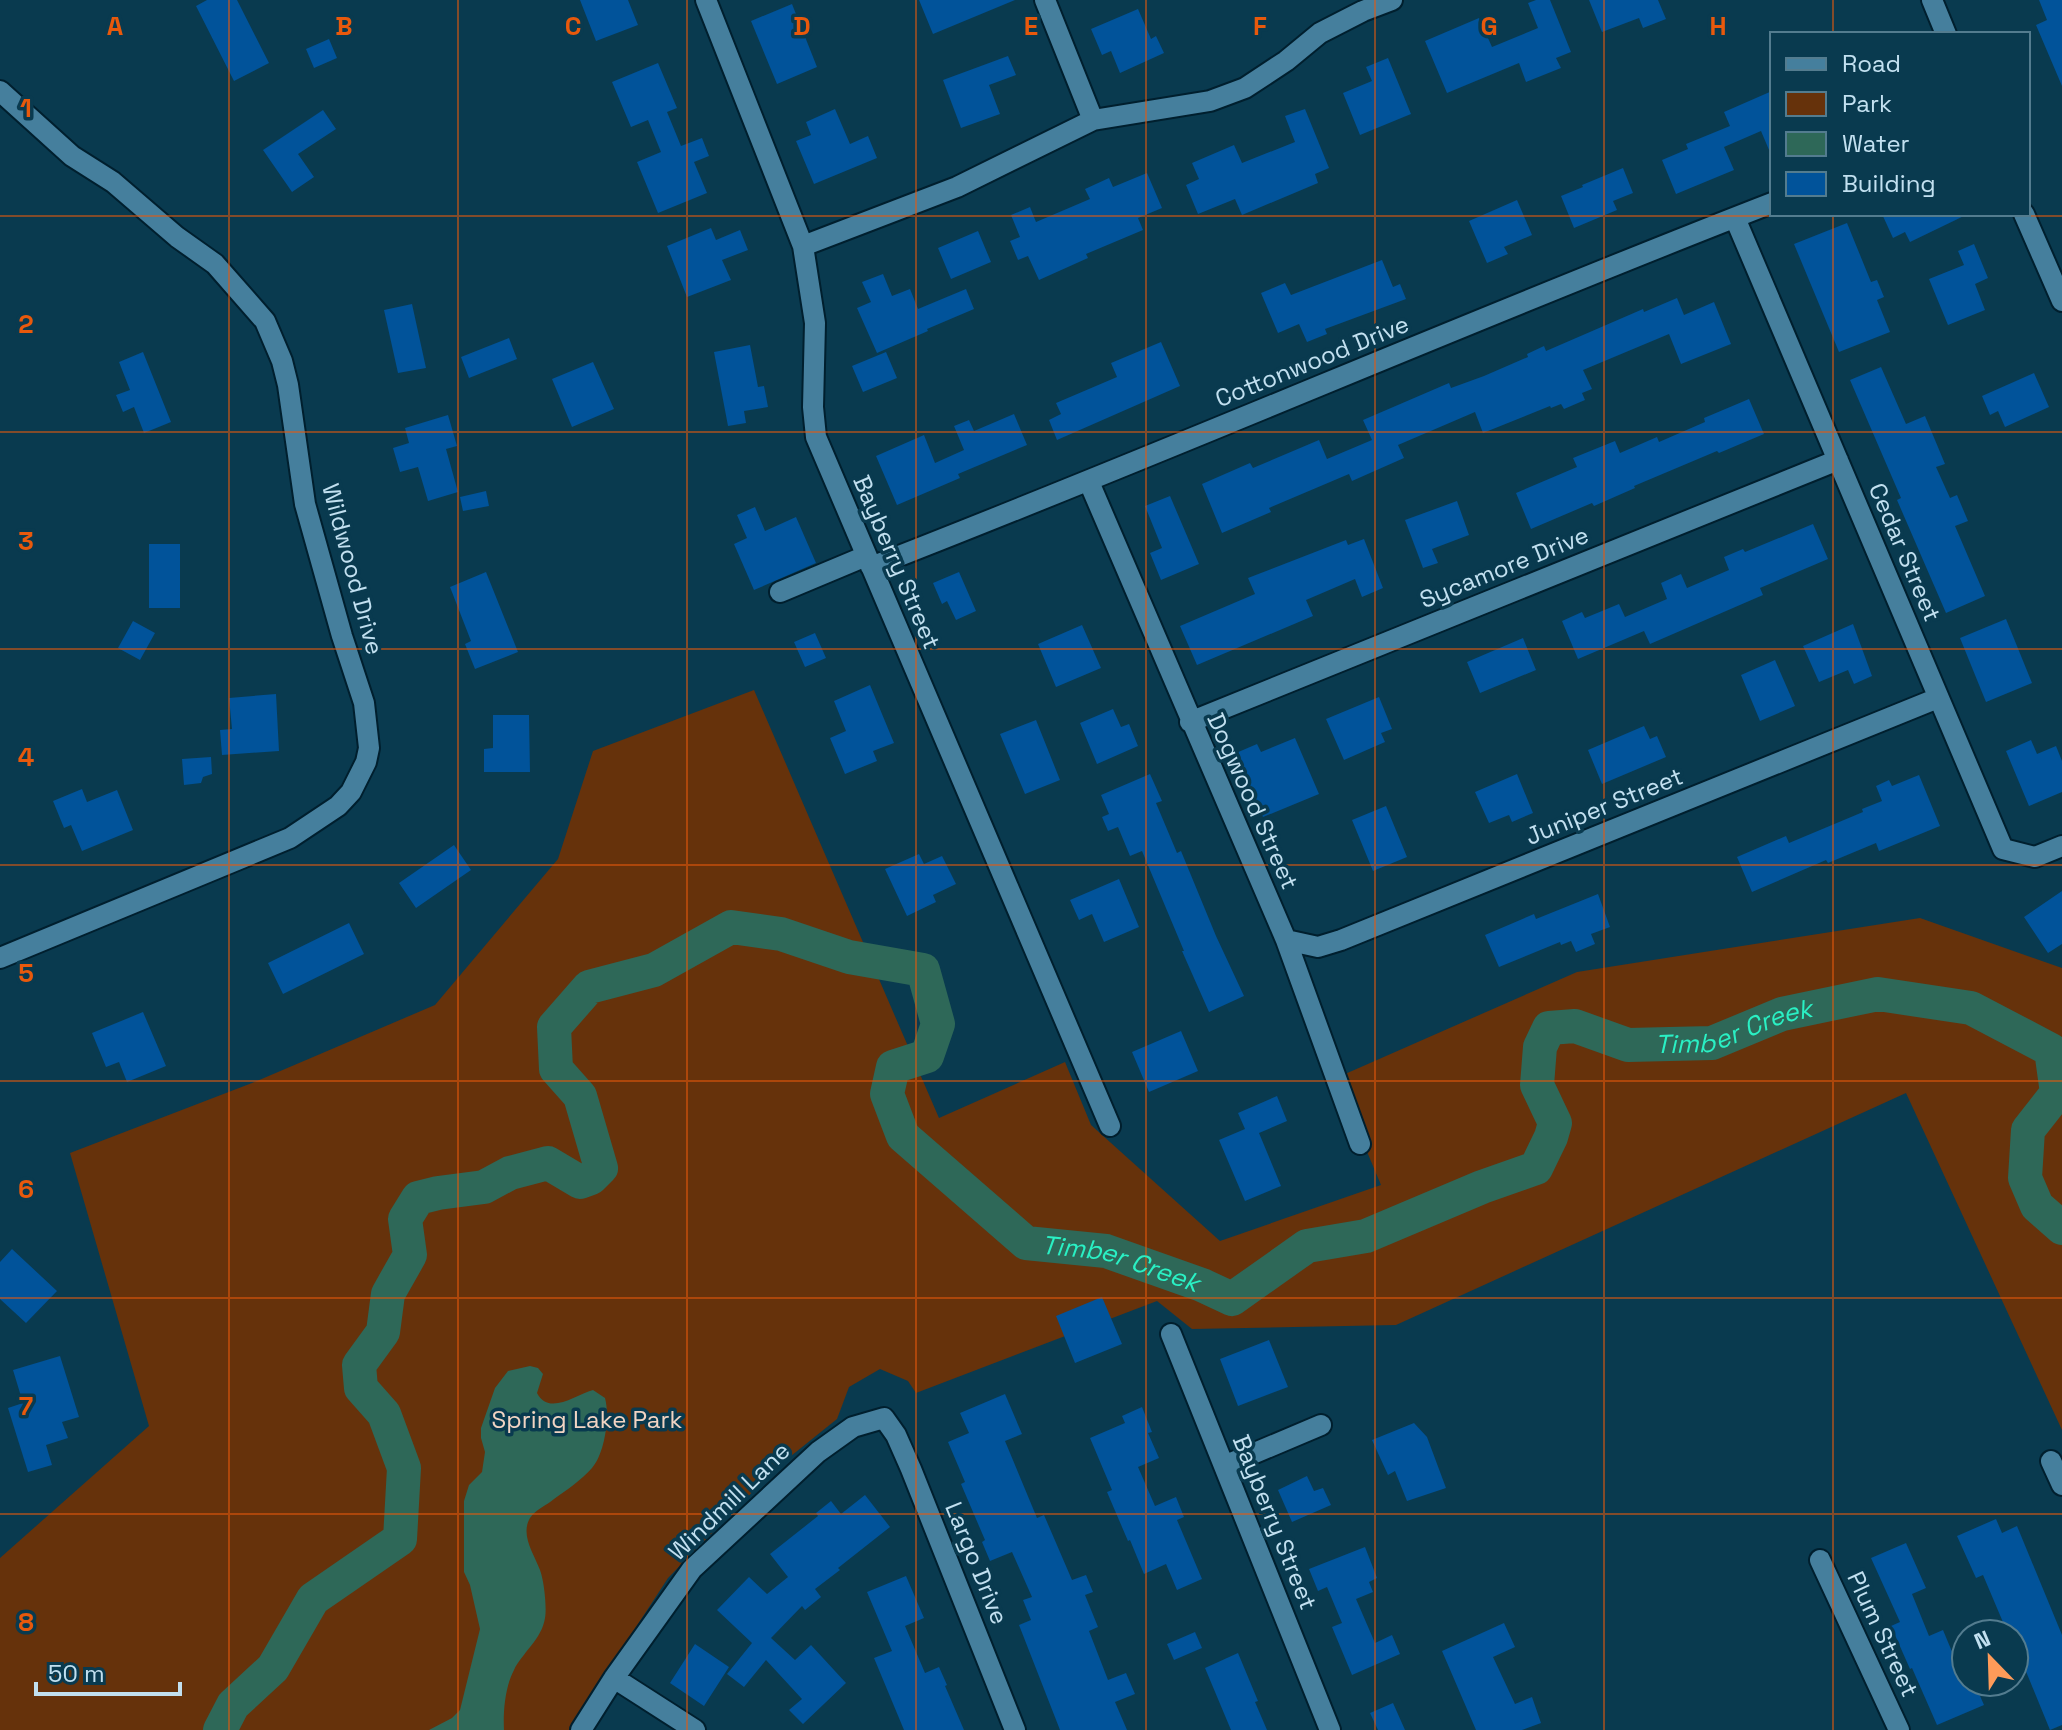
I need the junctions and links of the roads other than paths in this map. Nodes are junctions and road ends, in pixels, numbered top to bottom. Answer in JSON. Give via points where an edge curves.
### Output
{"nodes":[{"id":1,"x":706,"y":0,"type":"edge"},
{"id":2,"x":1045,"y":0,"type":"edge"},
{"id":3,"x":1392,"y":0,"type":"edge"},
{"id":4,"x":1932,"y":0,"type":"edge"},
{"id":5,"x":1945,"y":32,"type":"edge"},
{"id":6,"x":0,"y":91,"type":"edge"},
{"id":7,"x":1093,"y":120,"type":"junction"},
{"id":8,"x":1770,"y":204,"type":"edge"},
{"id":9,"x":2025,"y":216,"type":"edge"},
{"id":10,"x":1735,"y":218,"type":"junction"},
{"id":11,"x":803,"y":246,"type":"junction"},
{"id":12,"x":2062,"y":301,"type":"edge"},
{"id":13,"x":1838,"y":460,"type":"junction"},
{"id":14,"x":1089,"y":482,"type":"junction"},
{"id":15,"x":869,"y":561,"type":"junction"},
{"id":16,"x":780,"y":592,"type":"dead end"},
{"id":17,"x":1938,"y":698,"type":"junction"},
{"id":18,"x":1190,"y":722,"type":"junction"},
{"id":19,"x":2062,"y":846,"type":"edge"},
{"id":20,"x":1286,"y":940,"type":"junction"},
{"id":21,"x":0,"y":958,"type":"edge"},
{"id":22,"x":1110,"y":1126,"type":"dead end"},
{"id":23,"x":1360,"y":1144,"type":"dead end"},
{"id":24,"x":1171,"y":1334,"type":"dead end"},
{"id":25,"x":884,"y":1418,"type":"joint"},
{"id":26,"x":1321,"y":1425,"type":"dead end"},
{"id":27,"x":2051,"y":1461,"type":"dead end"},
{"id":28,"x":1224,"y":1466,"type":"junction"},
{"id":29,"x":2062,"y":1485,"type":"edge"},
{"id":30,"x":1820,"y":1560,"type":"dead end"},
{"id":31,"x":614,"y":1678,"type":"junction"},
{"id":32,"x":581,"y":1730,"type":"edge"},
{"id":33,"x":695,"y":1730,"type":"edge"},
{"id":34,"x":1015,"y":1730,"type":"edge"},
{"id":35,"x":1330,"y":1730,"type":"edge"},
{"id":36,"x":1899,"y":1730,"type":"edge"}],
"edges":[{"from":1,"to":11,"type":"street","name":"Bayberry Street"},
{"from":2,"to":7,"type":"street"},
{"from":3,"to":7,"type":"street","via":[[1320,33],[1245,88],[1210,101]]},
{"from":4,"to":5,"type":"street"},
{"from":6,"to":21,"type":"street","name":"Wildwood Drive","via":[[72,156],[215,264],[265,321],[288,385],[305,504],[364,703],[369,748],[351,792],[290,838]]},
{"from":7,"to":11,"type":"street","via":[[957,187]]},
{"from":8,"to":10,"type":"street","name":"Cottonwood Drive"},
{"from":9,"to":12,"type":"street"},
{"from":10,"to":13,"type":"street","name":"Cedar Street"},
{"from":10,"to":14,"type":"street","name":"Cottonwood Drive"},
{"from":11,"to":15,"type":"street","name":"Bayberry Street","via":[[815,323],[816,437]]},
{"from":13,"to":17,"type":"street","name":"Cedar Street"},
{"from":13,"to":18,"type":"street","name":"Sycamore Drive"},
{"from":14,"to":15,"type":"street","name":"Cottonwood Drive"},
{"from":14,"to":18,"type":"street","name":"Dogwood Street"},
{"from":15,"to":16,"type":"street","name":"Cottonwood Drive"},
{"from":15,"to":22,"type":"street","name":"Bayberry Street"},
{"from":17,"to":19,"type":"street","name":"Cedar Street","via":[[2003,849],[2035,857]]},
{"from":17,"to":20,"type":"street","name":"Juniper Street","via":[[1341,940],[1318,947]]},
{"from":18,"to":20,"type":"street","name":"Dogwood Street"},
{"from":20,"to":23,"type":"street","name":"Dogwood Street"},
{"from":24,"to":28,"type":"street","name":"Bayberry Street"},
{"from":25,"to":31,"type":"street","name":"Windmill Lane","via":[[853,1427],[818,1452],[692,1569]]},
{"from":25,"to":34,"type":"street","name":"Largo Drive","via":[[911,1469]]},
{"from":26,"to":28,"type":"street"},
{"from":27,"to":29,"type":"street"},
{"from":28,"to":35,"type":"street","name":"Bayberry Street"},
{"from":30,"to":36,"type":"street","name":"Plum Street"},
{"from":31,"to":32,"type":"street","name":"Windmill Lane"},
{"from":31,"to":33,"type":"street"}]}
